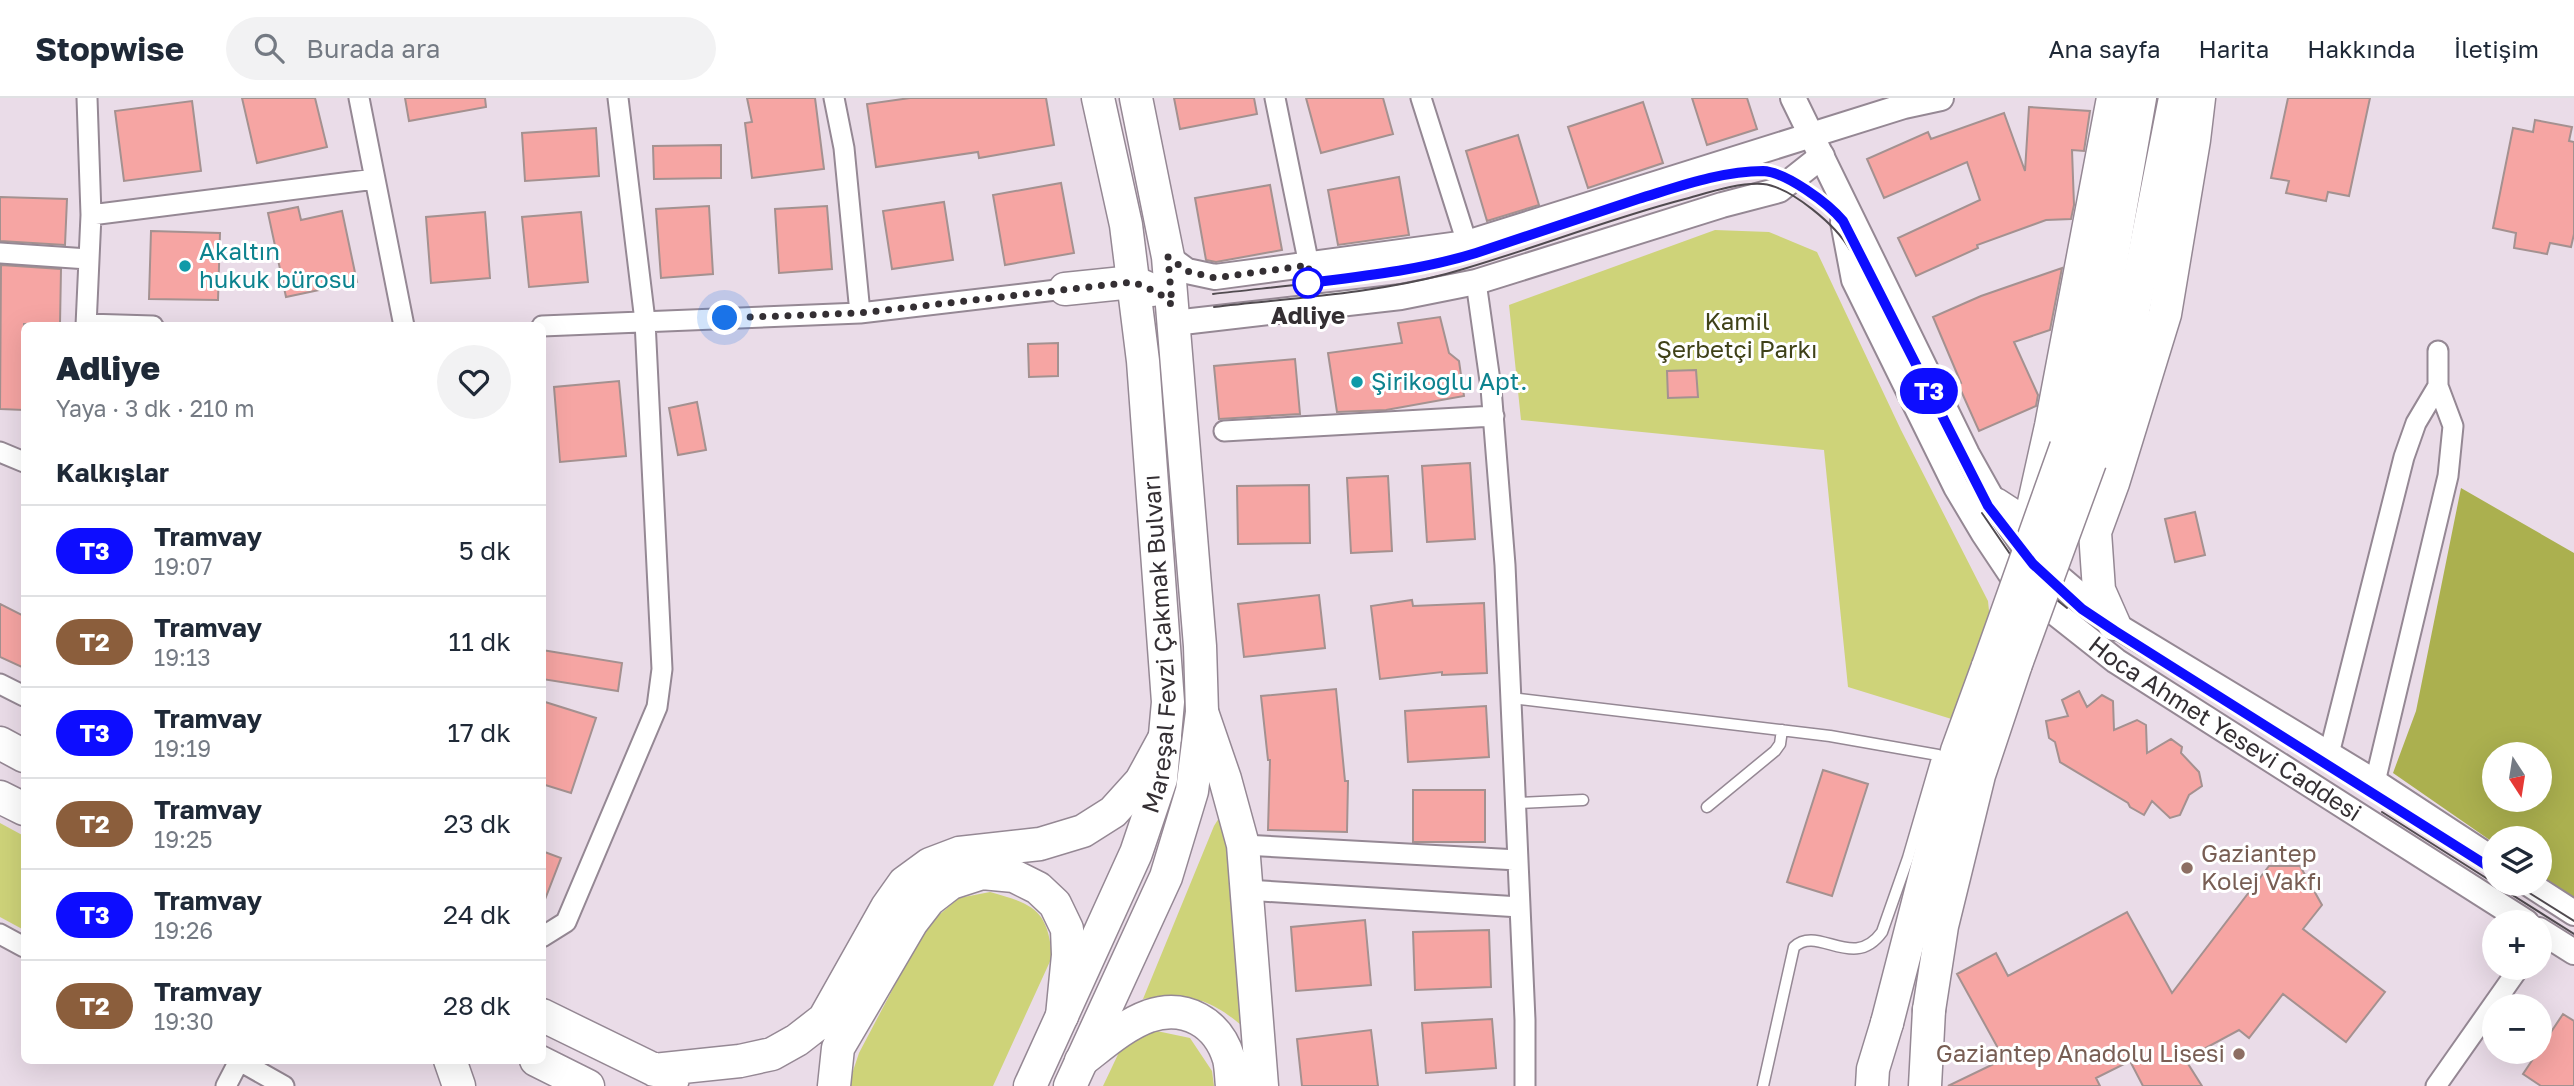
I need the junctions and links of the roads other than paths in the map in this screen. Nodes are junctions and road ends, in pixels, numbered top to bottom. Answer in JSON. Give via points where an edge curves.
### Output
{"nodes":[{"id":1,"x":87,"y":98,"type":"edge"},
{"id":2,"x":359,"y":98,"type":"edge"},
{"id":3,"x":618,"y":98,"type":"edge"},
{"id":4,"x":834,"y":98,"type":"edge"},
{"id":5,"x":1098,"y":98,"type":"edge"},
{"id":6,"x":1136,"y":98,"type":"edge"},
{"id":7,"x":1275,"y":98,"type":"edge"},
{"id":8,"x":1420,"y":98,"type":"edge"},
{"id":9,"x":1794,"y":98,"type":"edge"},
{"id":10,"x":1941,"y":98,"type":"edge"},
{"id":11,"x":2113,"y":98,"type":"edge"},
{"id":12,"x":2140,"y":98,"type":"edge"},
{"id":13,"x":2175,"y":98,"type":"edge"},
{"id":14,"x":2199,"y":98,"type":"edge"},
{"id":15,"x":1817,"y":146,"type":"junction"},
{"id":16,"x":375,"y":179,"type":"junction"},
{"id":17,"x":1837,"y":190,"type":"junction"},
{"id":18,"x":92,"y":215,"type":"junction"},
{"id":19,"x":1467,"y":243,"type":"junction"},
{"id":20,"x":0,"y":253,"type":"edge"},
{"id":21,"x":1168,"y":257,"type":"junction"},
{"id":22,"x":89,"y":259,"type":"junction"},
{"id":23,"x":1309,"y":265,"type":"junction"},
{"id":24,"x":1133,"y":282,"type":"junction"},
{"id":25,"x":1476,"y":282,"type":"junction"},
{"id":26,"x":1065,"y":289,"type":"junction"},
{"id":27,"x":860,"y":313,"type":"junction"},
{"id":28,"x":1173,"y":314,"type":"junction"},
{"id":29,"x":645,"y":321,"type":"junction"},
{"id":30,"x":86,"y":322,"type":"edge"},
{"id":31,"x":403,"y":322,"type":"edge"},
{"id":32,"x":546,"y":326,"type":"edge"},
{"id":33,"x":2438,"y":351,"type":"dead end"},
{"id":34,"x":1143,"y":361,"type":"junction"},
{"id":35,"x":2438,"y":386,"type":"junction"},
{"id":36,"x":1494,"y":416,"type":"junction"},
{"id":37,"x":1224,"y":431,"type":"dead end"},
{"id":38,"x":0,"y":452,"type":"edge"},
{"id":39,"x":2078,"y":455,"type":"junction"},
{"id":40,"x":21,"y":462,"type":"edge"},
{"id":41,"x":1995,"y":504,"type":"junction"},
{"id":42,"x":2114,"y":624,"type":"junction"},
{"id":43,"x":2002,"y":665,"type":"junction"},
{"id":44,"x":0,"y":684,"type":"edge"},
{"id":45,"x":21,"y":694,"type":"edge"},
{"id":46,"x":1511,"y":698,"type":"junction"},
{"id":47,"x":1202,"y":712,"type":"junction"},
{"id":48,"x":1782,"y":730,"type":"junction"},
{"id":49,"x":1165,"y":737,"type":"junction"},
{"id":50,"x":0,"y":743,"type":"edge"},
{"id":51,"x":21,"y":754,"type":"edge"},
{"id":52,"x":2329,"y":754,"type":"junction"},
{"id":53,"x":2375,"y":782,"type":"junction"},
{"id":54,"x":0,"y":797,"type":"edge"},
{"id":55,"x":1583,"y":800,"type":"dead end"},
{"id":56,"x":1516,"y":803,"type":"junction"},
{"id":57,"x":1707,"y":807,"type":"dead end"},
{"id":58,"x":21,"y":808,"type":"edge"},
{"id":59,"x":1243,"y":845,"type":"junction"},
{"id":60,"x":2482,"y":852,"type":"edge"},
{"id":61,"x":1518,"y":860,"type":"junction"},
{"id":62,"x":1246,"y":890,"type":"junction"},
{"id":63,"x":2548,"y":896,"type":"edge"},
{"id":64,"x":1520,"y":907,"type":"junction"},
{"id":65,"x":2504,"y":910,"type":"edge"},
{"id":66,"x":2574,"y":913,"type":"edge"},
{"id":67,"x":0,"y":934,"type":"edge"},
{"id":68,"x":546,"y":934,"type":"edge"},
{"id":69,"x":2552,"y":940,"type":"edge"},
{"id":70,"x":21,"y":945,"type":"edge"},
{"id":71,"x":2574,"y":952,"type":"edge"},
{"id":72,"x":2511,"y":980,"type":"edge"},
{"id":73,"x":1929,"y":1010,"type":"junction"},
{"id":74,"x":546,"y":1016,"type":"edge"},
{"id":75,"x":1062,"y":1016,"type":"junction"},
{"id":76,"x":1887,"y":1023,"type":"junction"},
{"id":77,"x":237,"y":1064,"type":"edge"},
{"id":78,"x":244,"y":1064,"type":"edge"},
{"id":79,"x":451,"y":1064,"type":"edge"},
{"id":80,"x":544,"y":1064,"type":"edge"},
{"id":81,"x":654,"y":1070,"type":"junction"},
{"id":82,"x":1076,"y":1073,"type":"edge"},
{"id":83,"x":226,"y":1086,"type":"edge"},
{"id":84,"x":284,"y":1086,"type":"edge"},
{"id":85,"x":459,"y":1086,"type":"edge"},
{"id":86,"x":588,"y":1086,"type":"edge"},
{"id":87,"x":687,"y":1086,"type":"edge"},
{"id":88,"x":834,"y":1086,"type":"edge"},
{"id":89,"x":1030,"y":1086,"type":"edge"},
{"id":90,"x":1232,"y":1086,"type":"edge"},
{"id":91,"x":1262,"y":1086,"type":"edge"},
{"id":92,"x":1525,"y":1086,"type":"edge"},
{"id":93,"x":1763,"y":1086,"type":"edge"},
{"id":94,"x":1872,"y":1086,"type":"edge"},
{"id":95,"x":1889,"y":1086,"type":"edge"},
{"id":96,"x":1925,"y":1086,"type":"edge"},
{"id":97,"x":1932,"y":1086,"type":"edge"},
{"id":98,"x":2436,"y":1086,"type":"edge"}],
"edges":[{"from":1,"to":18,"type":"street"},
{"from":2,"to":16,"type":"street"},
{"from":3,"to":29,"type":"street"},
{"from":4,"to":27,"type":"street","via":[[844,148]]},
{"from":5,"to":24,"type":"main road","name":"Mareşal Fevzi Çakmak Bulvarı","via":[[1126,225]]},
{"from":6,"to":21,"type":"main road","name":"Mareşal Fevzi Çakmak Bulvarı"},
{"from":7,"to":23,"type":"street"},
{"from":8,"to":19,"type":"street"},
{"from":9,"to":15,"type":"street"},
{"from":10,"to":15,"type":"street","via":[[1904,106]]},
{"from":11,"to":41,"type":"main road","via":[[2034,507],[2026,518],[2015,517]]},
{"from":12,"to":39,"type":"main road"},
{"from":13,"to":39,"type":"main road","via":[[2127,343]]},
{"from":14,"to":42,"type":"main road","via":[[2165,314],[2095,532],[2098,590]]},
{"from":15,"to":17,"type":"street"},
{"from":15,"to":19,"type":"street"},
{"from":15,"to":25,"type":"street","via":[[1779,190]]},
{"from":16,"to":18,"type":"street"},
{"from":16,"to":31,"type":"street"},
{"from":17,"to":41,"type":"street","name":"Hoca Ahmet Yesevi Caddesi"},
{"from":17,"to":65,"type":"street","name":"Hoca Ahmet Yesevi Caddesi","via":[[1854,280],[1956,487],[2016,582],[2116,661]]},
{"from":18,"to":22,"type":"street"},
{"from":19,"to":23,"type":"street"},
{"from":20,"to":22,"type":"street"},
{"from":21,"to":23,"type":"street","via":[[1187,271],[1215,278]]},
{"from":21,"to":28,"type":"main road","name":"Mareşal Fevzi Çakmak Bulvarı"},
{"from":22,"to":30,"type":"street"},
{"from":24,"to":26,"type":"main road"},
{"from":24,"to":28,"type":"main road","via":[[1159,293]]},
{"from":24,"to":34,"type":"main road","name":"Mareşal Fevzi Çakmak Bulvarı"},
{"from":25,"to":28,"type":"street","via":[[1401,297]]},
{"from":25,"to":36,"type":"street"},
{"from":26,"to":27,"type":"street"},
{"from":26,"to":34,"type":"main road","via":[[1114,310]]},
{"from":27,"to":29,"type":"street"},
{"from":28,"to":47,"type":"main road","name":"Mareşal Fevzi Çakmak Bulvarı"},
{"from":29,"to":32,"type":"street"},
{"from":29,"to":68,"type":"street","via":[[662,669],[657,707],[566,922]]},
{"from":33,"to":35,"type":"street"},
{"from":34,"to":49,"type":"main road","name":"Mareşal Fevzi Çakmak Bulvarı","via":[[1168,702]]},
{"from":35,"to":52,"type":"street","via":[[2416,423],[2404,457]]},
{"from":35,"to":53,"type":"street","via":[[2453,426],[2448,476]]},
{"from":36,"to":37,"type":"street"},
{"from":36,"to":46,"type":"street"},
{"from":38,"to":40,"type":"street"},
{"from":39,"to":43,"type":"main road","bridge":true},
{"from":41,"to":42,"type":"street","name":"Hoca Ahmet Yesevi Caddesi","via":[[2028,551]]},
{"from":42,"to":52,"type":"street","name":"Hoca Ahmet Yesevi Caddesi"},
{"from":43,"to":73,"type":"main road","via":[[1942,926]]},
{"from":43,"to":76,"type":"main road","via":[[1957,751]]},
{"from":44,"to":45,"type":"street"},
{"from":46,"to":48,"type":"lane"},
{"from":46,"to":56,"type":"street"},
{"from":47,"to":59,"type":"main road"},
{"from":47,"to":82,"type":"main road","name":"Mareşal Fevzi Çakmak Bulvarı","via":[[1192,791],[1166,877]]},
{"from":48,"to":57,"type":"lane","via":[[1776,751]]},
{"from":48,"to":93,"type":"lane","via":[[1938,755],[1878,939],[1858,949],[1807,940],[1794,947]]},
{"from":49,"to":75,"type":"main road","name":"Mareşal Fevzi Çakmak Bulvarı","via":[[1161,779],[1136,853]]},
{"from":49,"to":81,"type":"main road","via":[[1141,781],[1114,812],[1083,831],[1040,844],[960,853],[930,864],[904,883],[824,1019],[797,1040],[772,1054],[740,1061]]},
{"from":50,"to":51,"type":"main road"},
{"from":52,"to":53,"type":"street","name":"Hoca Ahmet Yesevi Caddesi"},
{"from":53,"to":60,"type":"street","name":"Hoca Ahmet Yesevi Caddesi"},
{"from":54,"to":58,"type":"main road"},
{"from":55,"to":56,"type":"lane"},
{"from":56,"to":61,"type":"street"},
{"from":59,"to":61,"type":"street"},
{"from":59,"to":62,"type":"main road"},
{"from":61,"to":64,"type":"street"},
{"from":62,"to":64,"type":"street"},
{"from":62,"to":91,"type":"main road"},
{"from":63,"to":66,"type":"street"},
{"from":64,"to":92,"type":"street"},
{"from":67,"to":70,"type":"street"},
{"from":69,"to":71,"type":"street","name":"Hoca Ahmet Yesevi Caddesi"},
{"from":72,"to":98,"type":"street"},
{"from":73,"to":96,"type":"main road"},
{"from":73,"to":97,"type":"main road"},
{"from":74,"to":81,"type":"main road"},
{"from":75,"to":88,"type":"main road","via":[[1067,929],[1055,904],[1038,888],[1014,876],[982,873],[951,883],[929,900],[912,922],[838,1048]]},
{"from":75,"to":89,"type":"main road","name":"Mareşal Fevzi Çakmak Bulvarı"},
{"from":76,"to":94,"type":"main road"},
{"from":76,"to":95,"type":"main road"},
{"from":77,"to":83,"type":"street"},
{"from":78,"to":84,"type":"street"},
{"from":79,"to":85,"type":"main road"},
{"from":80,"to":86,"type":"main road"},
{"from":81,"to":87,"type":"main road"},
{"from":82,"to":90,"type":"main road","via":[[1116,1035],[1148,1017],[1174,1011],[1197,1017],[1216,1033],[1229,1059]]}]}
